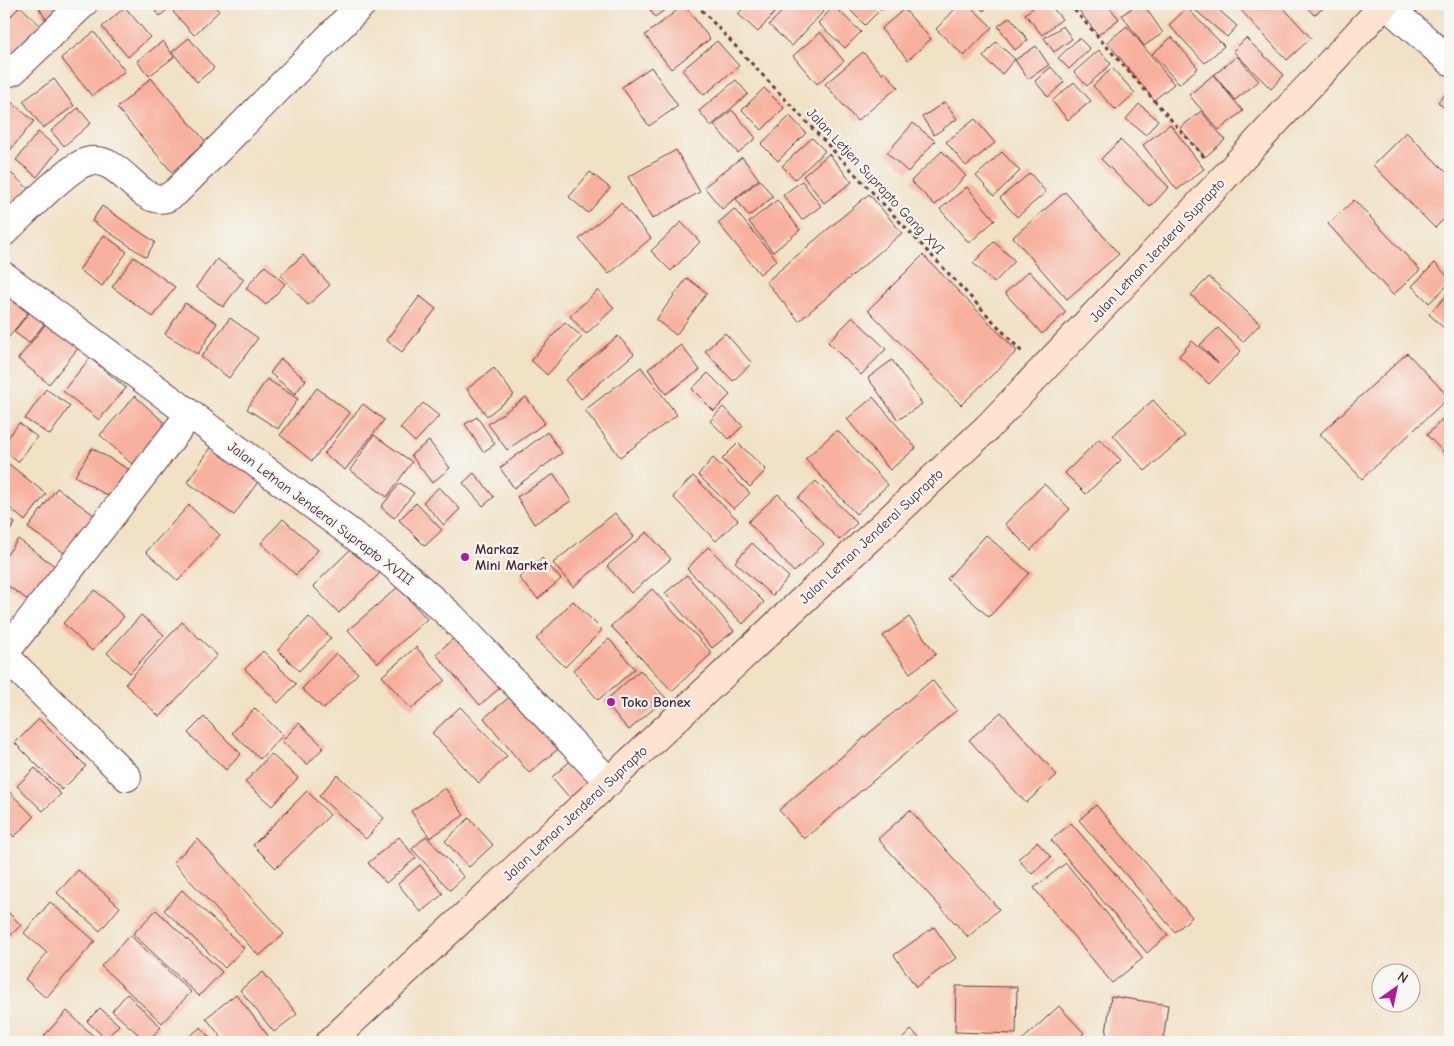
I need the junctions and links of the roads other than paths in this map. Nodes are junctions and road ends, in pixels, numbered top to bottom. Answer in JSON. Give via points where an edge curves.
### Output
{"nodes":[{"id":1,"x":83,"y":4,"type":"edge"},
{"id":2,"x":362,"y":4,"type":"edge"},
{"id":3,"x":1385,"y":4,"type":"edge"},
{"id":4,"x":1450,"y":61,"type":"edge"},
{"id":5,"x":4,"y":74,"type":"edge"},
{"id":6,"x":4,"y":232,"type":"edge"},
{"id":7,"x":4,"y":276,"type":"edge"},
{"id":8,"x":190,"y":414,"type":"junction"},
{"id":9,"x":4,"y":655,"type":"edge"},
{"id":10,"x":127,"y":777,"type":"dead end"},
{"id":11,"x":609,"y":782,"type":"junction"},
{"id":12,"x":330,"y":1042,"type":"edge"}],
"edges":[{"from":1,"to":5,"type":"street","via":[[13,71]]},
{"from":2,"to":6,"type":"street","via":[[176,192],[166,198],[146,194],[109,164],[96,160],[84,163],[67,174]]},
{"from":3,"to":4,"type":"street"},
{"from":3,"to":11,"type":"main road","name":"Jalan Letnan Jenderal Suprapto","via":[[987,428]]},
{"from":7,"to":8,"type":"street","name":"Jalan Letnan Jenderal Suprapto XVIII"},
{"from":8,"to":9,"type":"street"},
{"from":8,"to":11,"type":"street","name":"Jalan Letnan Jenderal Suprapto XVIII","via":[[391,562],[452,617]]},
{"from":9,"to":10,"type":"street"},
{"from":11,"to":12,"type":"main road","name":"Jalan Letnan Jenderal Suprapto"}]}
